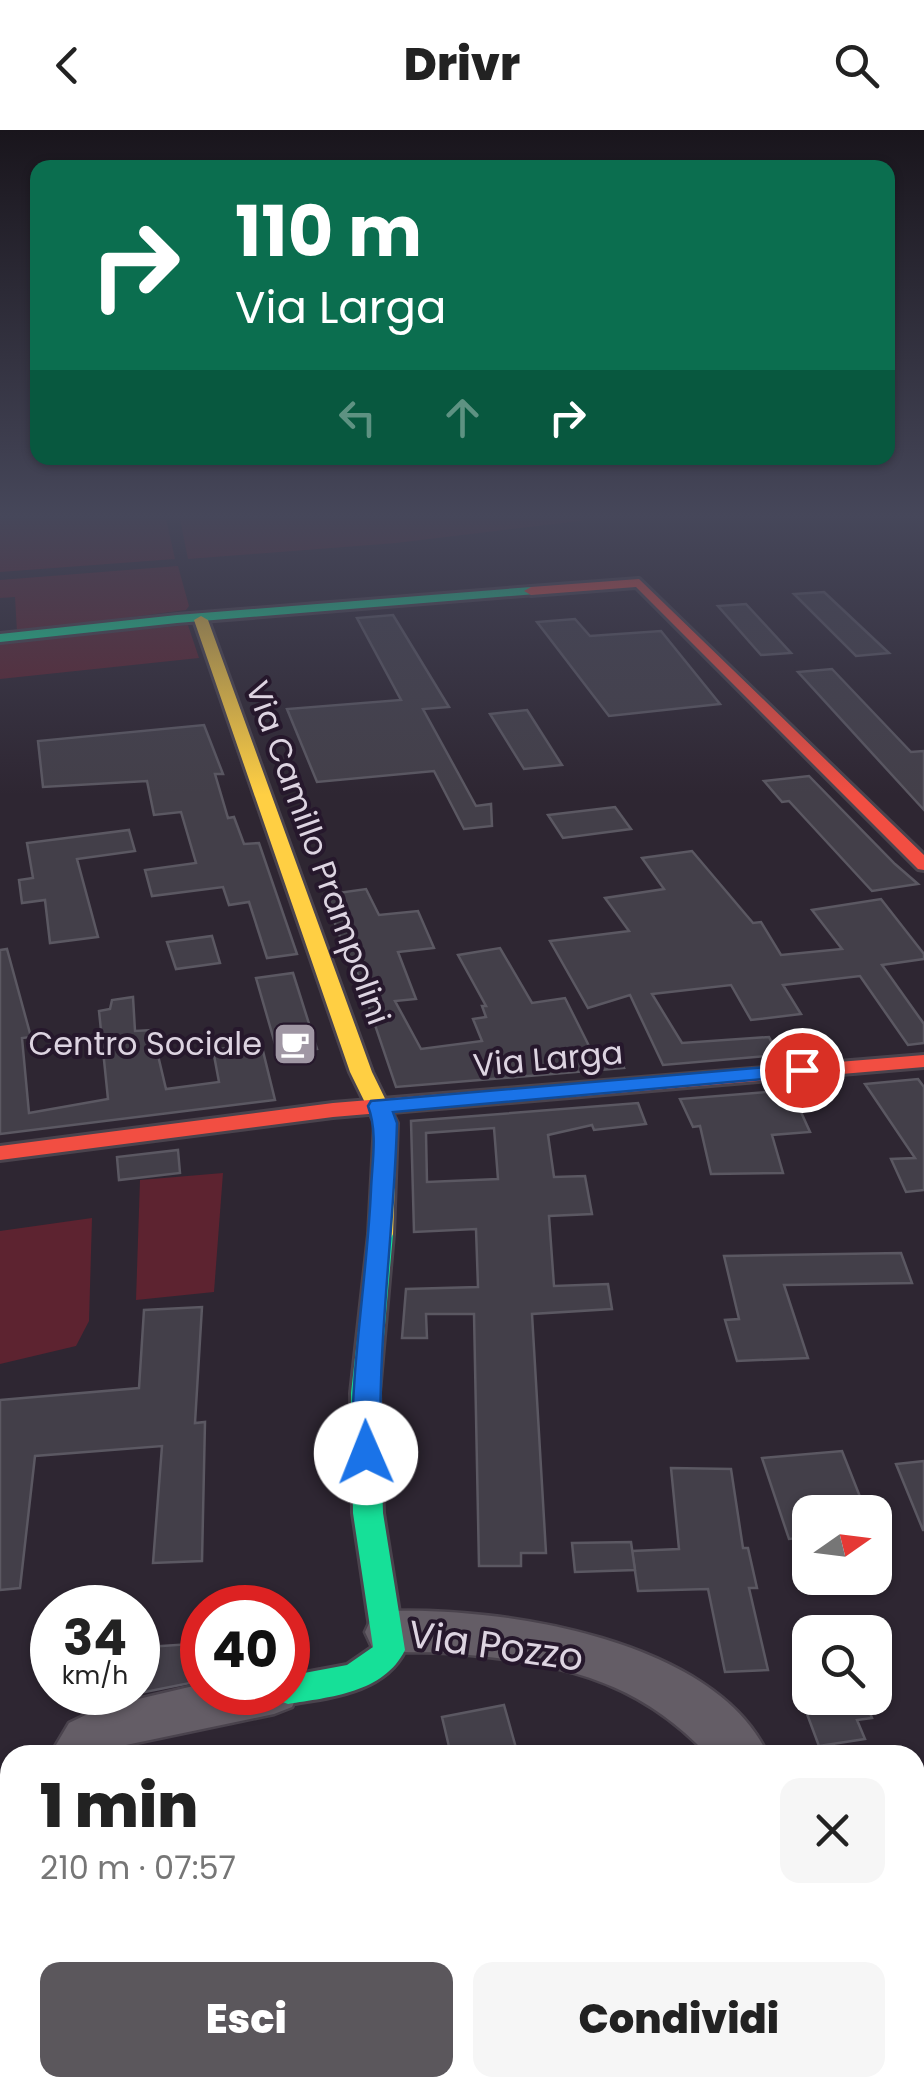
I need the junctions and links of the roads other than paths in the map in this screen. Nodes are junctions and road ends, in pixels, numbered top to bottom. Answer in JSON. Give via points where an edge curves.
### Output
{"nodes":[{"id":1,"x":310,"y":611,"type":"edge"},
{"id":2,"x":667,"y":611,"type":"edge"},
{"id":3,"x":200,"y":620,"type":"junction"},
{"id":4,"x":0,"y":638,"type":"edge"},
{"id":5,"x":924,"y":865,"type":"edge"},
{"id":6,"x":922,"y":1064,"type":"edge"},
{"id":7,"x":379,"y":1106,"type":"junction"},
{"id":8,"x":0,"y":1153,"type":"edge"},
{"id":9,"x":388,"y":1632,"type":"junction"},
{"id":10,"x":310,"y":1686,"type":"edge"},
{"id":11,"x":180,"y":1711,"type":"edge"},
{"id":12,"x":83,"y":1745,"type":"edge"},
{"id":13,"x":732,"y":1745,"type":"edge"}],
"edges":[{"from":1,"to":3,"type":"street"},
{"from":2,"to":5,"type":"street"},
{"from":3,"to":4,"type":"street"},
{"from":3,"to":7,"type":"street","name":"Via Camillo Prampolini"},
{"from":6,"to":7,"type":"street","name":"Via Larga"},
{"from":7,"to":8,"type":"street","name":"Via Larga"},
{"from":7,"to":9,"type":"street","name":"Via Pozzo","via":[[386,1123],[382,1224],[365,1392],[368,1513]]},
{"from":9,"to":10,"type":"street","via":[[389,1650],[380,1664]]},
{"from":9,"to":13,"type":"street","name":"Via Pozzo","via":[[459,1632],[595,1658],[640,1673],[686,1701]]},
{"from":11,"to":12,"type":"street","via":[[118,1724]]}]}
